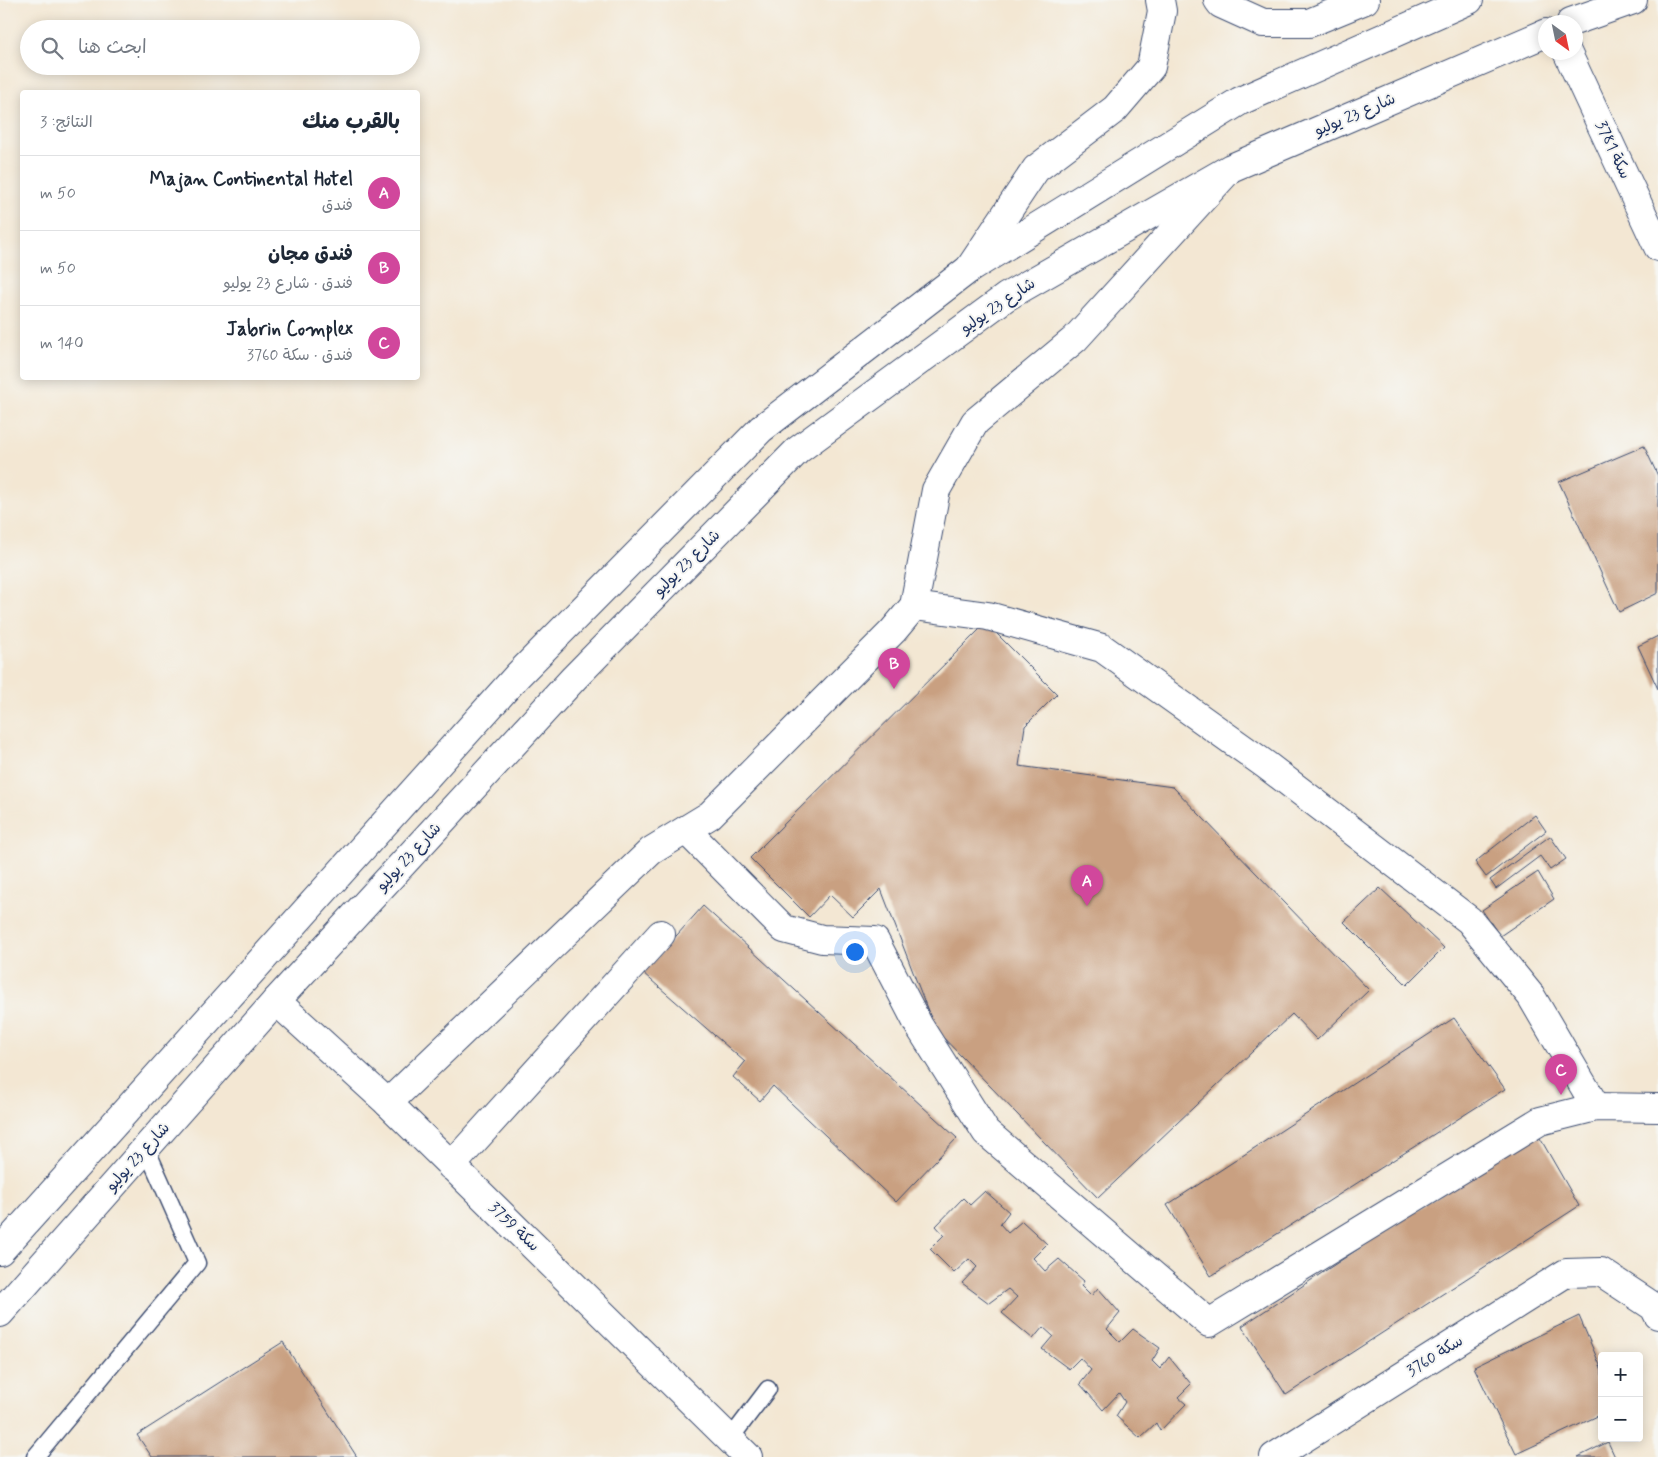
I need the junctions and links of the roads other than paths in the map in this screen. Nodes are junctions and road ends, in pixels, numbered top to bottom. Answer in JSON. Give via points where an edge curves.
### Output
{"nodes":[{"id":1,"x":1160,"y":0,"type":"edge"},
{"id":2,"x":1218,"y":0,"type":"edge"},
{"id":3,"x":1364,"y":0,"type":"edge"},
{"id":4,"x":1469,"y":0,"type":"edge"},
{"id":5,"x":1633,"y":0,"type":"edge"},
{"id":6,"x":1583,"y":18,"type":"edge"},
{"id":7,"x":1538,"y":35,"type":"edge"},
{"id":8,"x":1571,"y":60,"type":"edge"},
{"id":9,"x":1231,"y":168,"type":"junction"},
{"id":10,"x":1658,"y":247,"type":"edge"},
{"id":11,"x":969,"y":269,"type":"junction"},
{"id":12,"x":914,"y":606,"type":"junction"},
{"id":13,"x":686,"y":830,"type":"junction"},
{"id":14,"x":661,"y":934,"type":"dead end"},
{"id":15,"x":276,"y":1001,"type":"junction"},
{"id":16,"x":388,"y":1103,"type":"junction"},
{"id":17,"x":1596,"y":1107,"type":"junction"},
{"id":18,"x":1658,"y":1108,"type":"edge"},
{"id":19,"x":146,"y":1148,"type":"junction"},
{"id":20,"x":451,"y":1166,"type":"junction"},
{"id":21,"x":0,"y":1251,"type":"edge"},
{"id":22,"x":0,"y":1313,"type":"edge"},
{"id":23,"x":1658,"y":1315,"type":"edge"},
{"id":24,"x":768,"y":1389,"type":"dead end"},
{"id":25,"x":739,"y":1448,"type":"edge"},
{"id":26,"x":35,"y":1457,"type":"edge"},
{"id":27,"x":1274,"y":1457,"type":"edge"}],
"edges":[{"from":1,"to":11,"type":"street","via":[[1162,12],[1151,67],[1116,110],[1036,169]]},
{"from":2,"to":3,"type":"street","via":[[1263,23],[1309,23]]},
{"from":4,"to":11,"type":"street","via":[[1240,101]]},
{"from":5,"to":6,"type":"street"},
{"from":7,"to":9,"type":"street","name":"شارع 23 يوليو"},
{"from":8,"to":10,"type":"street","name":"سكة 3781"},
{"from":9,"to":12,"type":"street","via":[[1075,339],[975,422],[936,490]]},
{"from":9,"to":15,"type":"street","name":"شارع 23 يوليو","via":[[1006,297],[798,450],[574,678]]},
{"from":11,"to":21,"type":"street","via":[[761,429],[546,646]]},
{"from":12,"to":13,"type":"street","via":[[710,815]]},
{"from":12,"to":17,"type":"street","via":[[988,616],[1102,648],[1266,764],[1469,920],[1531,996]]},
{"from":13,"to":16,"type":"street","via":[[651,851]]},
{"from":13,"to":17,"type":"street","via":[[784,929],[822,939],[875,941],[919,1026],[986,1132],[1209,1323],[1540,1121]]},
{"from":14,"to":20,"type":"street"},
{"from":15,"to":16,"type":"street","name":"سكة 3759"},
{"from":15,"to":19,"type":"street","name":"شارع 23 يوليو"},
{"from":16,"to":20,"type":"street","name":"سكة 3759"},
{"from":17,"to":18,"type":"street"},
{"from":19,"to":22,"type":"street","name":"شارع 23 يوليو"},
{"from":19,"to":26,"type":"lane","via":[[196,1263]]},
{"from":20,"to":25,"type":"street","name":"سكة 3759"},
{"from":23,"to":27,"type":"street","name":"سكة 3760","via":[[1654,1307],[1601,1272],[1566,1274]]},
{"from":24,"to":25,"type":"lane"}]}
